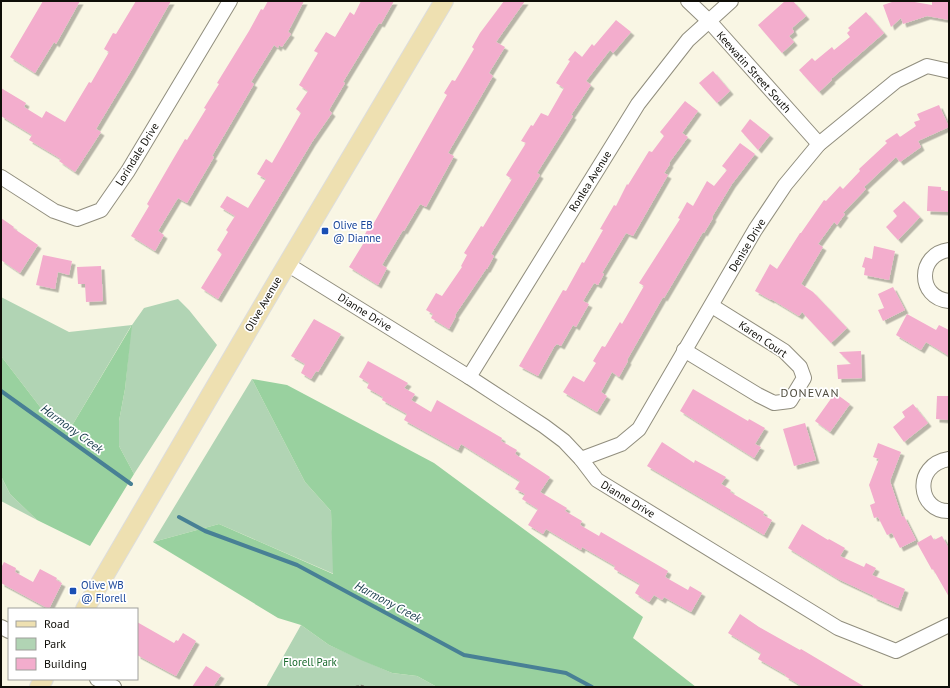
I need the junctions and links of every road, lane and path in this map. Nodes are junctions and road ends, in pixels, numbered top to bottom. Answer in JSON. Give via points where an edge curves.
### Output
{"nodes":[{"id":1,"x":230,"y":1,"type":"edge"},
{"id":2,"x":444,"y":1,"type":"edge"},
{"id":3,"x":688,"y":1,"type":"edge"},
{"id":4,"x":731,"y":1,"type":"edge"},
{"id":5,"x":709,"y":21,"type":"junction"},
{"id":6,"x":949,"y":71,"type":"edge"},
{"id":7,"x":819,"y":144,"type":"junction"},
{"id":8,"x":1,"y":177,"type":"edge"},
{"id":9,"x":949,"y":250,"type":"edge"},
{"id":10,"x":287,"y":264,"type":"junction"},
{"id":11,"x":949,"y":301,"type":"edge"},
{"id":12,"x":712,"y":306,"type":"junction"},
{"id":13,"x":684,"y":350,"type":"junction"},
{"id":14,"x":469,"y":377,"type":"junction"},
{"id":15,"x":580,"y":459,"type":"junction"},
{"id":16,"x":949,"y":460,"type":"edge"},
{"id":17,"x":949,"y":511,"type":"edge"},
{"id":18,"x":86,"y":608,"type":"edge"},
{"id":19,"x":949,"y":625,"type":"edge"},
{"id":20,"x":99,"y":680,"type":"edge"},
{"id":21,"x":114,"y":687,"type":"edge"},
{"id":22,"x":356,"y":687,"type":"edge"},
{"id":23,"x":365,"y":687,"type":"edge"}],
"edges":[{"from":1,"to":8,"type":"street","name":"Lorindale Drive","via":[[128,171],[101,210],[77,219],[54,211]]},
{"from":2,"to":10,"type":"main road","name":"Olive Avenue"},
{"from":3,"to":5,"type":"street","name":"Keewatin Street South"},
{"from":4,"to":5,"type":"street","name":"Ronlea Avenue"},
{"from":5,"to":7,"type":"street","name":"Keewatin Street South"},
{"from":5,"to":14,"type":"street","name":"Ronlea Avenue","via":[[688,40],[638,104]]},
{"from":6,"to":7,"type":"street","name":"Denise Drive","via":[[927,66],[896,81]]},
{"from":7,"to":12,"type":"street","name":"Denise Drive","via":[[785,185]]},
{"from":9,"to":11,"type":"street","via":[[936,254],[930,260],[924,275],[930,291],[936,297]]},
{"from":10,"to":14,"type":"street","name":"Dianne Drive"},
{"from":10,"to":18,"type":"main road","name":"Olive Avenue"},
{"from":12,"to":13,"type":"street","name":"Denise Drive"},
{"from":12,"to":13,"type":"street","name":"Karen Court","via":[[784,351],[800,367],[804,378],[790,401],[774,403]]},
{"from":13,"to":15,"type":"street","name":"Denise Drive","via":[[640,429],[621,444]]},
{"from":14,"to":15,"type":"street","name":"Dianne Drive","via":[[544,426],[564,441]]},
{"from":15,"to":19,"type":"street","name":"Dianne Drive","via":[[597,480],[838,628],[896,651]]},
{"from":16,"to":17,"type":"street","via":[[933,465],[927,471],[923,488],[930,503],[937,509]]},
{"from":20,"to":21,"type":"street"},
{"from":22,"to":23,"type":"path"}]}
